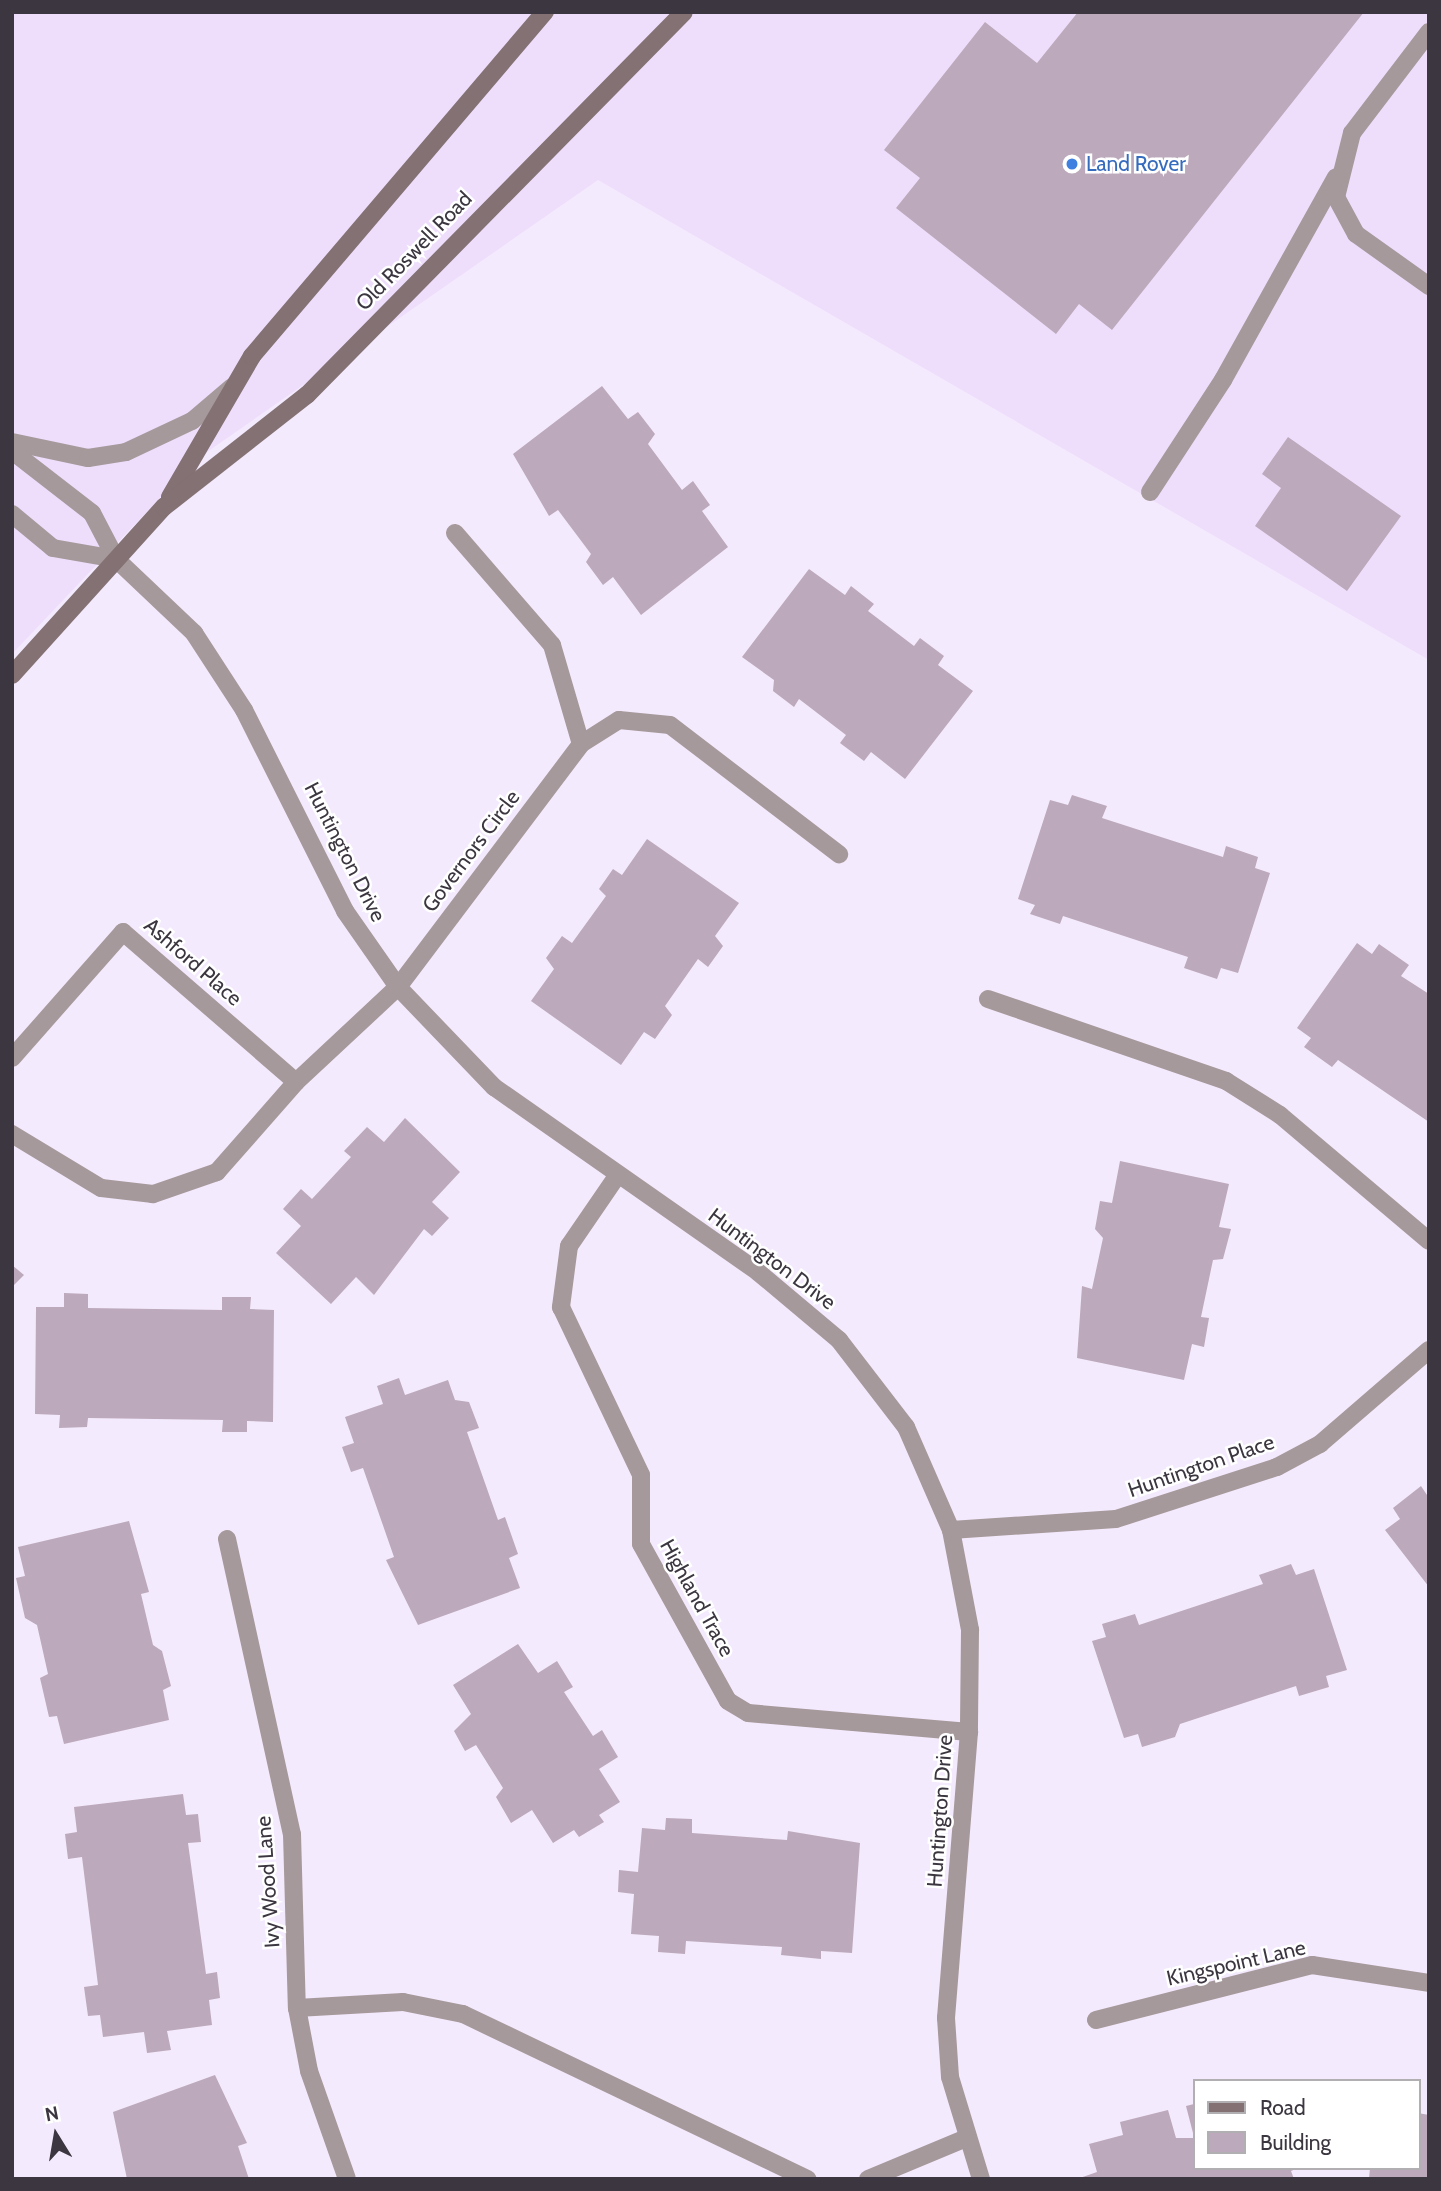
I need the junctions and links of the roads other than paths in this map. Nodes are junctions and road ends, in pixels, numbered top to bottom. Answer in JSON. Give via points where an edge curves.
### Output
{"nodes":[{"id":1,"x":545,"y":12,"type":"edge"},
{"id":2,"x":684,"y":12,"type":"edge"},
{"id":3,"x":1429,"y":32,"type":"edge"},
{"id":4,"x":1336,"y":177,"type":"junction"},
{"id":5,"x":1429,"y":286,"type":"edge"},
{"id":6,"x":235,"y":385,"type":"junction"},
{"id":7,"x":12,"y":442,"type":"edge"},
{"id":8,"x":12,"y":451,"type":"edge"},
{"id":9,"x":1150,"y":492,"type":"dead end"},
{"id":10,"x":164,"y":506,"type":"junction"},
{"id":11,"x":12,"y":514,"type":"edge"},
{"id":12,"x":455,"y":533,"type":"dead end"},
{"id":13,"x":116,"y":559,"type":"junction"},
{"id":14,"x":12,"y":675,"type":"edge"},
{"id":15,"x":581,"y":744,"type":"junction"},
{"id":16,"x":839,"y":854,"type":"dead end"},
{"id":17,"x":398,"y":986,"type":"junction"},
{"id":18,"x":988,"y":999,"type":"dead end"},
{"id":19,"x":12,"y":1058,"type":"edge"},
{"id":20,"x":296,"y":1082,"type":"junction"},
{"id":21,"x":12,"y":1134,"type":"edge"},
{"id":22,"x":617,"y":1176,"type":"junction"},
{"id":23,"x":1429,"y":1241,"type":"edge"},
{"id":24,"x":1429,"y":1350,"type":"edge"},
{"id":25,"x":951,"y":1531,"type":"junction"},
{"id":26,"x":228,"y":1538,"type":"dead end"},
{"id":27,"x":969,"y":1732,"type":"junction"},
{"id":28,"x":1429,"y":1983,"type":"edge"},
{"id":29,"x":297,"y":2008,"type":"junction"},
{"id":30,"x":1096,"y":2021,"type":"dead end"},
{"id":31,"x":964,"y":2139,"type":"junction"},
{"id":32,"x":347,"y":2179,"type":"edge"},
{"id":33,"x":807,"y":2179,"type":"edge"},
{"id":34,"x":868,"y":2179,"type":"edge"},
{"id":35,"x":981,"y":2179,"type":"edge"}],
"edges":[{"from":1,"to":6,"type":"street","name":"Old Roswell Road","via":[[260,346]]},
{"from":2,"to":10,"type":"street","name":"Old Roswell Road","via":[[307,395]]},
{"from":3,"to":4,"type":"street","via":[[1363,114]]},
{"from":4,"to":5,"type":"street","via":[[1335,197],[1356,234]]},
{"from":4,"to":9,"type":"street","via":[[1223,380]]},
{"from":6,"to":7,"type":"street","via":[[192,421],[126,452],[88,458]]},
{"from":6,"to":10,"type":"street","name":"Old Roswell Road"},
{"from":8,"to":13,"type":"street","via":[[92,513]]},
{"from":10,"to":13,"type":"street","name":"Old Roswell Road"},
{"from":11,"to":13,"type":"street","via":[[53,548]]},
{"from":12,"to":15,"type":"street","via":[[552,645]]},
{"from":13,"to":14,"type":"street","name":"Old Roswell Road"},
{"from":13,"to":17,"type":"street","name":"Huntington Drive","via":[[194,633],[244,710],[345,911]]},
{"from":15,"to":16,"type":"street","via":[[619,720],[670,725]]},
{"from":15,"to":17,"type":"street","name":"Governors Circle"},
{"from":17,"to":20,"type":"street"},
{"from":17,"to":22,"type":"street","name":"Huntington Drive","via":[[494,1087]]},
{"from":18,"to":23,"type":"street","via":[[1226,1081],[1280,1115]]},
{"from":19,"to":20,"type":"street","name":"Ashford Place","via":[[123,932]]},
{"from":20,"to":21,"type":"street","via":[[217,1172],[153,1194],[101,1188]]},
{"from":22,"to":25,"type":"street","name":"Huntington Drive","via":[[758,1272],[839,1340],[906,1427]]},
{"from":22,"to":27,"type":"street","name":"Highland Trace","via":[[569,1246],[561,1307],[641,1475],[641,1544],[728,1701],[748,1713]]},
{"from":24,"to":25,"type":"street","name":"Huntington Place","via":[[1320,1444],[1277,1467],[1116,1519]]},
{"from":25,"to":27,"type":"street","name":"Huntington Drive","via":[[970,1630]]},
{"from":26,"to":29,"type":"street","name":"Ivy Wood Lane","via":[[292,1834]]},
{"from":27,"to":31,"type":"street","name":"Huntington Drive","via":[[946,2018]]},
{"from":28,"to":30,"type":"street","name":"Kingspoint Lane","via":[[1312,1965]]},
{"from":29,"to":32,"type":"street","name":"Ivy Wood Lane","via":[[309,2071]]},
{"from":29,"to":33,"type":"street","via":[[403,2002],[463,2014]]},
{"from":31,"to":34,"type":"street"},
{"from":31,"to":35,"type":"street","name":"Huntington Drive"}]}
